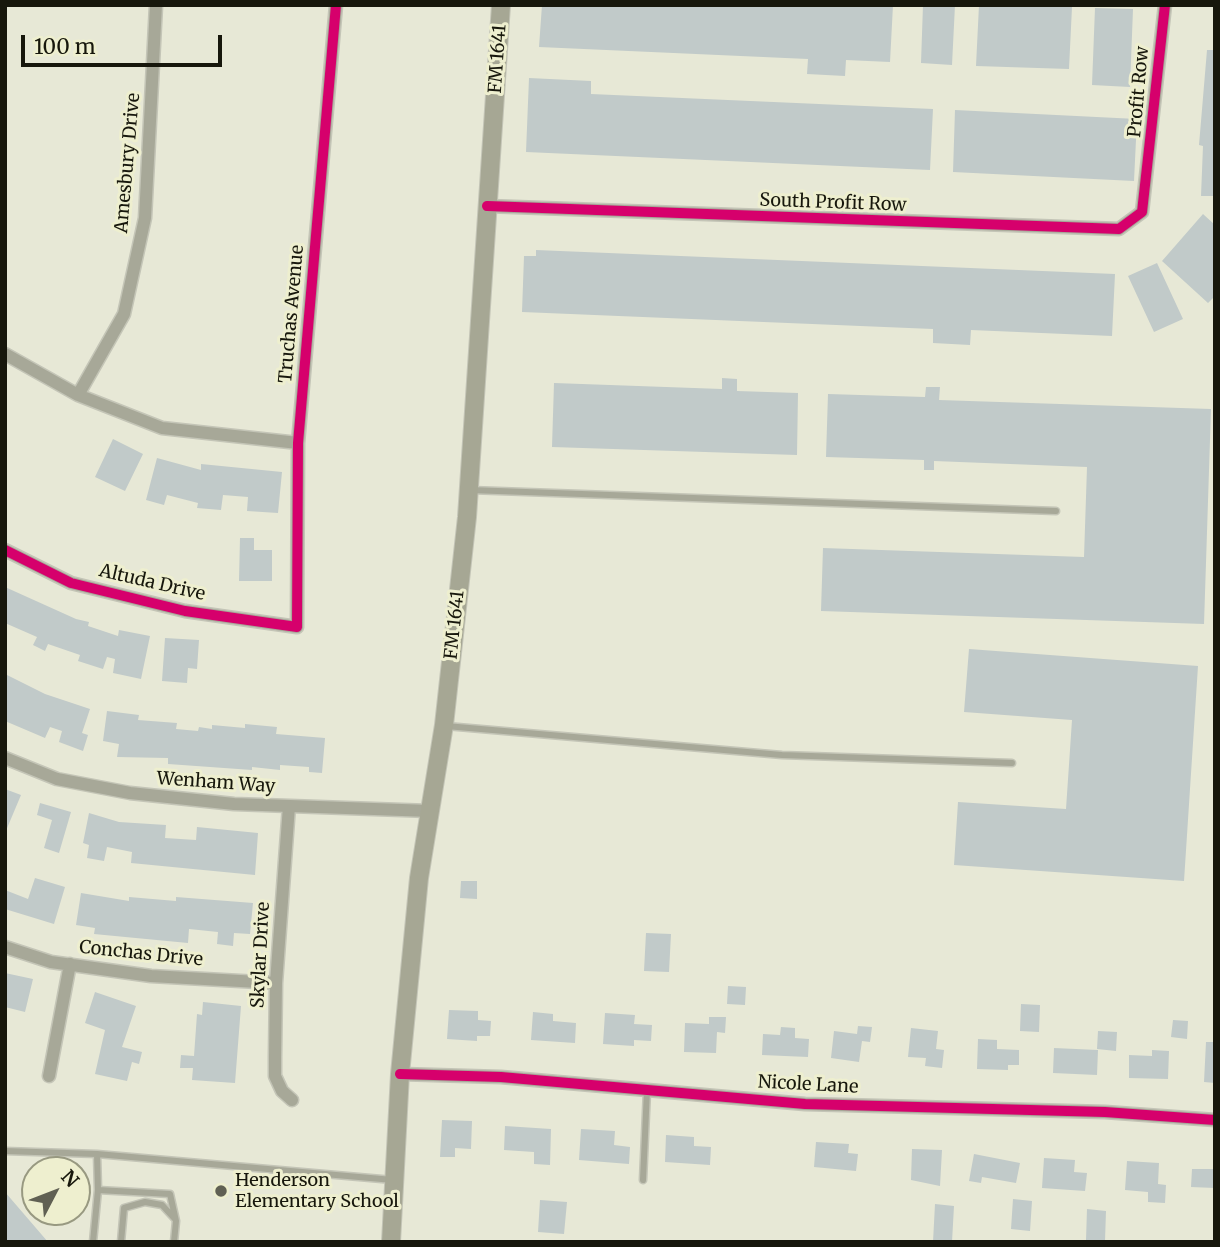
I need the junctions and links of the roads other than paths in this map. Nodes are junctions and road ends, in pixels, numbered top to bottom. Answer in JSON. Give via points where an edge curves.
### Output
{"nodes":[{"id":1,"x":156,"y":5,"type":"edge"},
{"id":2,"x":335,"y":5,"type":"edge"},
{"id":3,"x":501,"y":5,"type":"edge"},
{"id":4,"x":1165,"y":5,"type":"edge"},
{"id":5,"x":1148,"y":183,"type":"joint"},
{"id":6,"x":487,"y":206,"type":"junction"},
{"id":7,"x":5,"y":354,"type":"edge"},
{"id":8,"x":78,"y":395,"type":"junction"},
{"id":9,"x":298,"y":443,"type":"junction"},
{"id":10,"x":468,"y":490,"type":"junction"},
{"id":11,"x":1056,"y":511,"type":"dead end"},
{"id":12,"x":5,"y":550,"type":"edge"},
{"id":13,"x":298,"y":627,"type":"joint"},
{"id":14,"x":444,"y":725,"type":"junction"},
{"id":15,"x":5,"y":758,"type":"edge"},
{"id":16,"x":1012,"y":763,"type":"dead end"},
{"id":17,"x":289,"y":806,"type":"junction"},
{"id":18,"x":430,"y":811,"type":"junction"},
{"id":19,"x":5,"y":947,"type":"edge"},
{"id":20,"x":70,"y":964,"type":"junction"},
{"id":21,"x":276,"y":984,"type":"junction"},
{"id":22,"x":400,"y":1074,"type":"junction"},
{"id":23,"x":49,"y":1076,"type":"dead end"},
{"id":24,"x":647,"y":1090,"type":"junction"},
{"id":25,"x":292,"y":1100,"type":"dead end"},
{"id":26,"x":1215,"y":1120,"type":"edge"},
{"id":27,"x":5,"y":1152,"type":"edge"},
{"id":28,"x":97,"y":1154,"type":"junction"},
{"id":29,"x":395,"y":1180,"type":"junction"},
{"id":30,"x":643,"y":1180,"type":"dead end"},
{"id":31,"x":98,"y":1190,"type":"junction"},
{"id":32,"x":176,"y":1221,"type":"junction"},
{"id":33,"x":93,"y":1242,"type":"edge"},
{"id":34,"x":121,"y":1242,"type":"edge"},
{"id":35,"x":174,"y":1242,"type":"edge"},
{"id":36,"x":391,"y":1242,"type":"edge"}],
"edges":[{"from":1,"to":8,"type":"street","name":"Amesbury Drive","via":[[145,218],[124,314]]},
{"from":2,"to":9,"type":"street","name":"Truchas Avenue"},
{"from":3,"to":6,"type":"main road","name":"FM 1641","number":"FM 1641"},
{"from":4,"to":5,"type":"street","name":"Profit Row"},
{"from":5,"to":6,"type":"street","name":"South Profit Row","via":[[1142,212],[1119,229]]},
{"from":6,"to":10,"type":"main road","name":"FM 1641","number":"FM 1641"},
{"from":7,"to":8,"type":"street"},
{"from":8,"to":9,"type":"street","via":[[162,428]]},
{"from":9,"to":13,"type":"street","name":"Truchas Avenue"},
{"from":10,"to":11,"type":"lane"},
{"from":10,"to":14,"type":"main road","name":"FM 1641","number":"FM 1641"},
{"from":12,"to":13,"type":"street","name":"Altuda Drive","via":[[71,583],[185,611]]},
{"from":14,"to":16,"type":"lane","via":[[782,755]]},
{"from":14,"to":18,"type":"main road","name":"FM 1641","number":"FM 1641"},
{"from":15,"to":17,"type":"street","name":"Wenham Way","via":[[57,779],[130,793]]},
{"from":17,"to":18,"type":"street","name":"Wenham Way"},
{"from":17,"to":21,"type":"street","name":"Skylar Drive"},
{"from":18,"to":22,"type":"main road","name":"FM 1641","number":"FM 1641"},
{"from":19,"to":20,"type":"street","name":"Conchas Drive"},
{"from":20,"to":21,"type":"street","name":"Conchas Drive","via":[[151,976]]},
{"from":20,"to":23,"type":"street"},
{"from":21,"to":25,"type":"street","name":"Skylar Drive","via":[[275,1076]]},
{"from":22,"to":24,"type":"street","name":"Nicole Lane","via":[[501,1077]]},
{"from":22,"to":29,"type":"main road","name":"FM 1641","number":"FM 1641"},
{"from":24,"to":26,"type":"street","name":"Nicole Lane","via":[[806,1104],[1105,1112]]},
{"from":24,"to":30,"type":"lane"},
{"from":27,"to":28,"type":"lane"},
{"from":28,"to":29,"type":"lane"},
{"from":28,"to":31,"type":"lane"},
{"from":29,"to":36,"type":"main road","name":"FM 1641","number":"FM 1641"},
{"from":31,"to":32,"type":"lane","via":[[170,1194]]},
{"from":31,"to":33,"type":"lane"},
{"from":32,"to":34,"type":"lane","via":[[162,1205],[145,1202],[124,1208]]},
{"from":32,"to":35,"type":"lane"}]}
